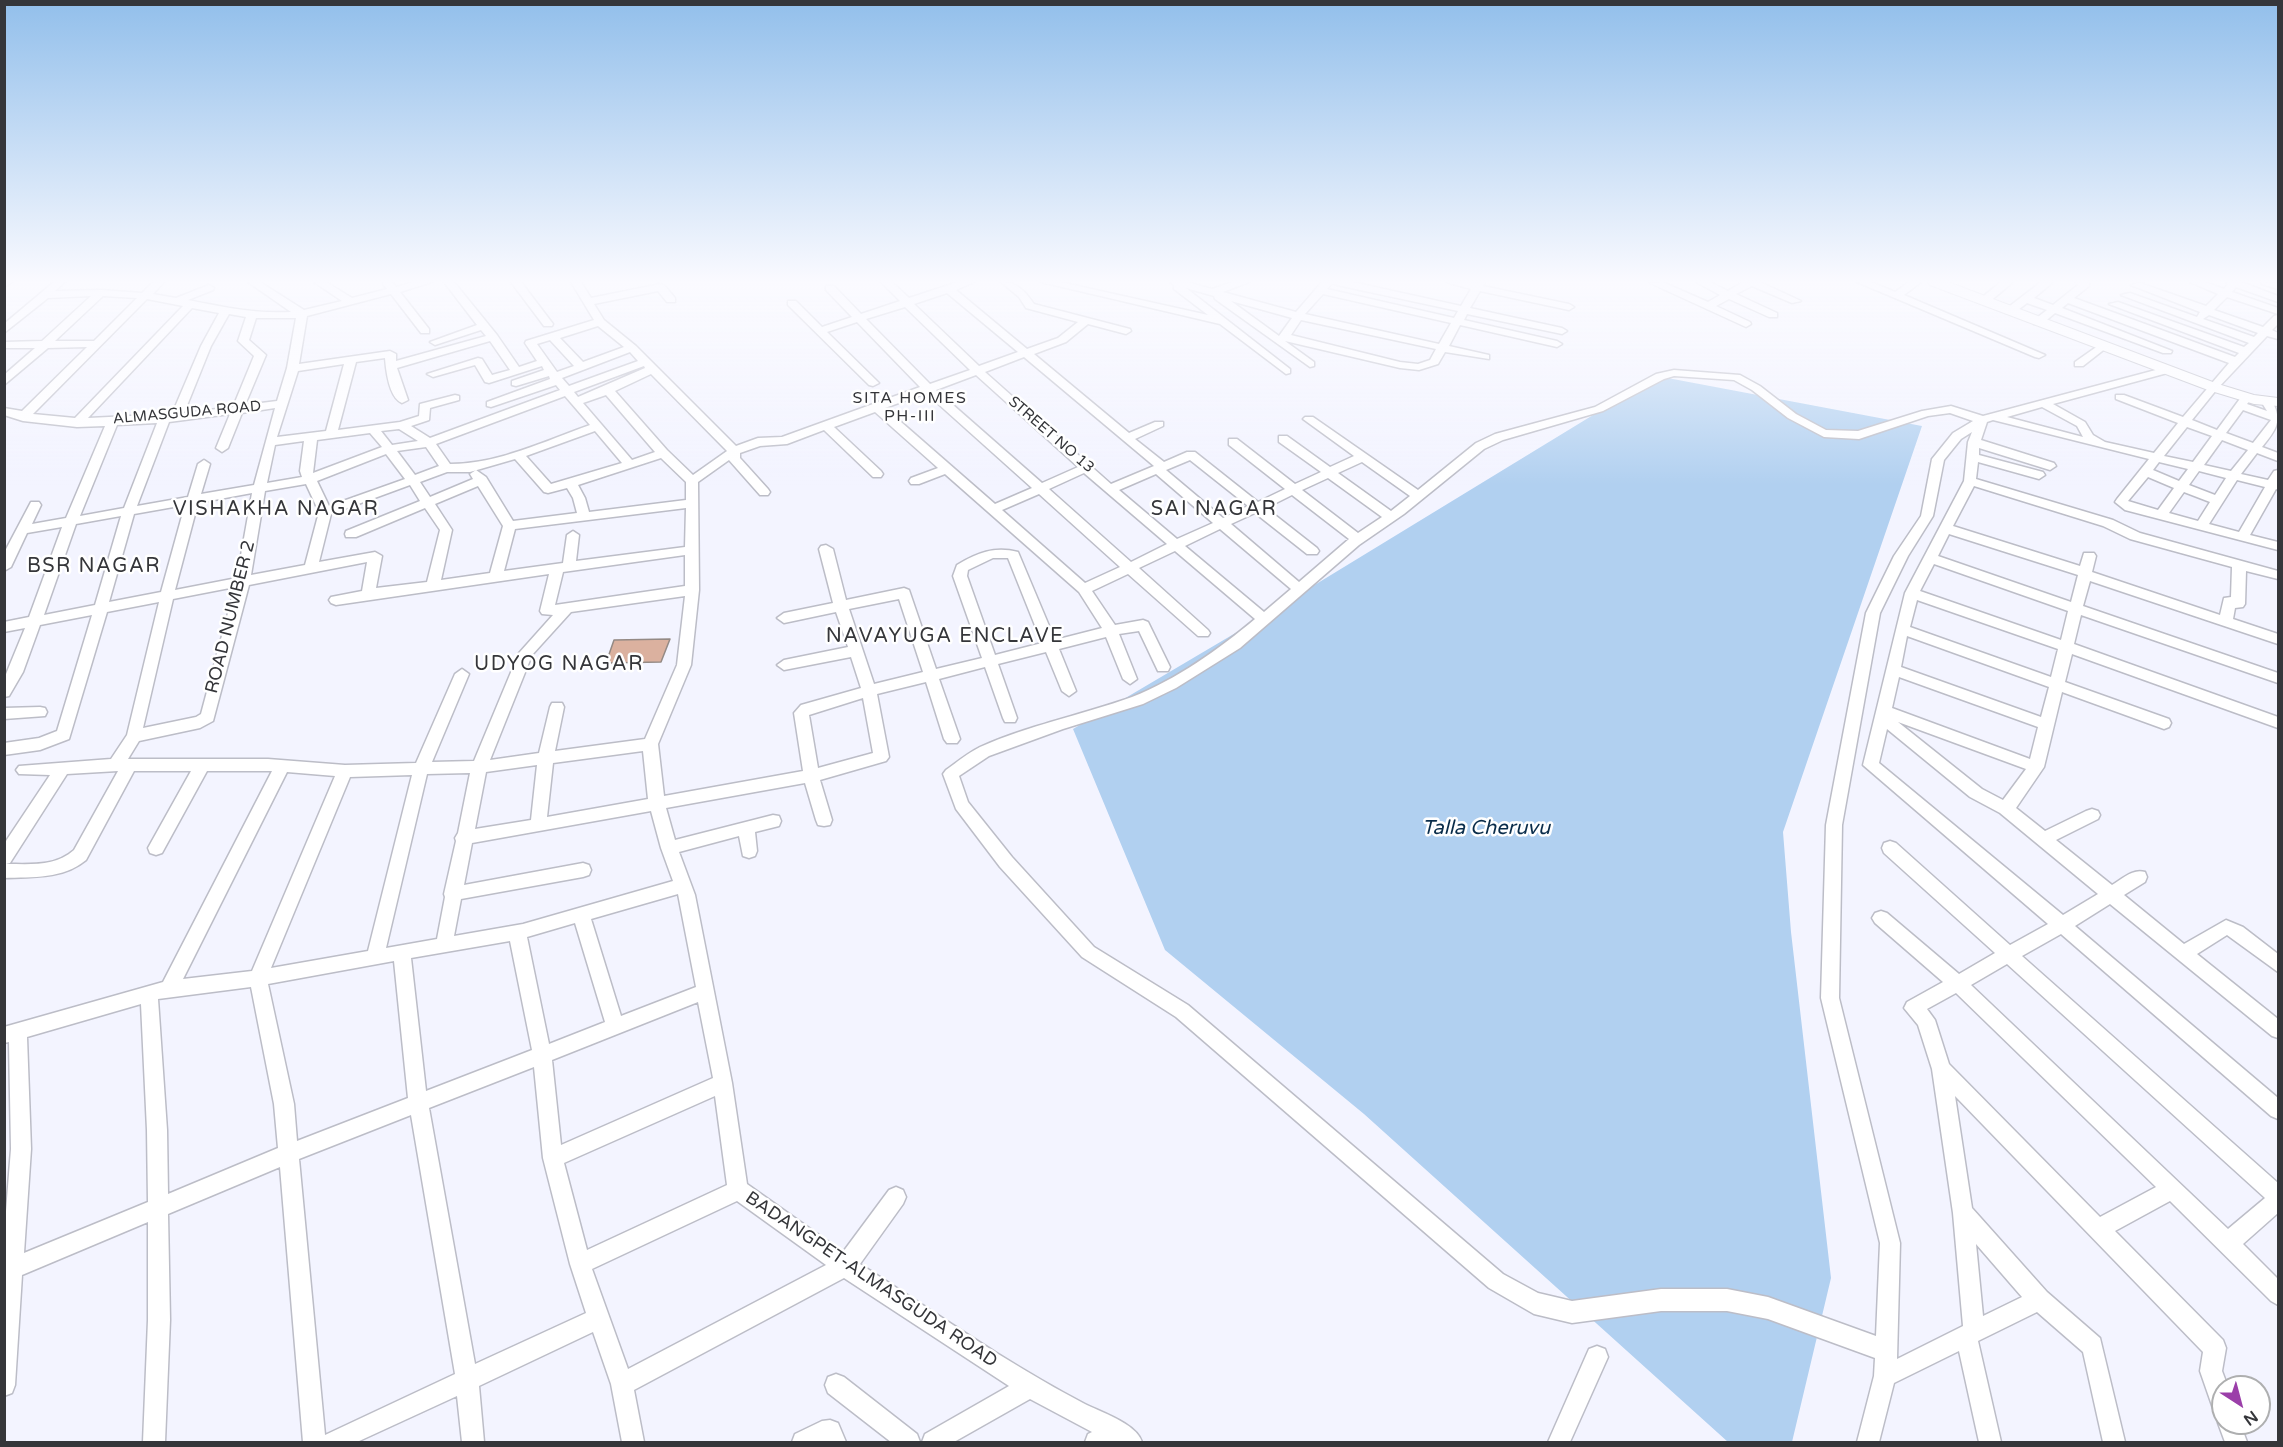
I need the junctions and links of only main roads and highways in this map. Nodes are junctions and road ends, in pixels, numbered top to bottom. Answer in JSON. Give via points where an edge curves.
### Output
{"nodes":[{"id":1,"x":2112,"y":350,"type":"edge"},
{"id":2,"x":2273,"y":402,"type":"edge"}],
"edges":[{"from":1,"to":2,"type":"main road","via":[[2244,402]]}]}
